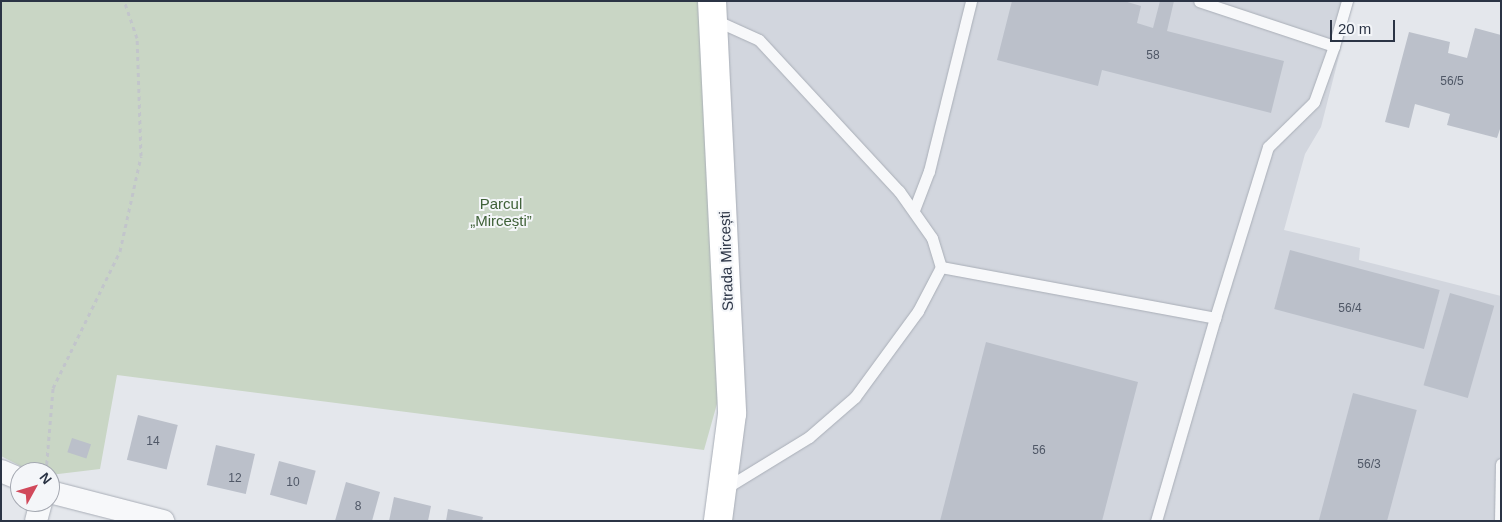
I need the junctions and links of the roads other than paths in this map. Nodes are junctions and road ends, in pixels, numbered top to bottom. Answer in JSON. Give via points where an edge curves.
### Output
{"nodes":[{"id":1,"x":971,"y":1,"type":"edge"},
{"id":2,"x":1199,"y":1,"type":"edge"},
{"id":3,"x":1347,"y":1,"type":"edge"},
{"id":4,"x":713,"y":10,"type":"edge"},
{"id":5,"x":1334,"y":46,"type":"junction"},
{"id":6,"x":914,"y":210,"type":"junction"},
{"id":7,"x":941,"y":267,"type":"junction"},
{"id":8,"x":1215,"y":318,"type":"junction"},
{"id":9,"x":1501,"y":464,"type":"edge"},
{"id":10,"x":724,"y":489,"type":"junction"},
{"id":11,"x":60,"y":495,"type":"edge"},
{"id":12,"x":163,"y":521,"type":"edge"},
{"id":13,"x":718,"y":521,"type":"edge"},
{"id":14,"x":1156,"y":521,"type":"edge"},
{"id":15,"x":1500,"y":521,"type":"edge"}],
"edges":[{"from":1,"to":6,"type":"lane","via":[[929,171]]},
{"from":2,"to":5,"type":"lane"},
{"from":3,"to":5,"type":"lane"},
{"from":4,"to":6,"type":"lane","via":[[759,40]]},
{"from":4,"to":10,"type":"main road","name":"Strada Mircești","via":[[732,414]]},
{"from":5,"to":8,"type":"lane","via":[[1314,102],[1268,146]]},
{"from":6,"to":7,"type":"lane","via":[[932,238]]},
{"from":7,"to":8,"type":"lane"},
{"from":7,"to":10,"type":"lane","via":[[918,311],[855,397],[809,437]]},
{"from":8,"to":14,"type":"lane"},
{"from":9,"to":15,"type":"lane"},
{"from":10,"to":13,"type":"main road","name":"Strada Mircești"},
{"from":11,"to":12,"type":"street"}]}
